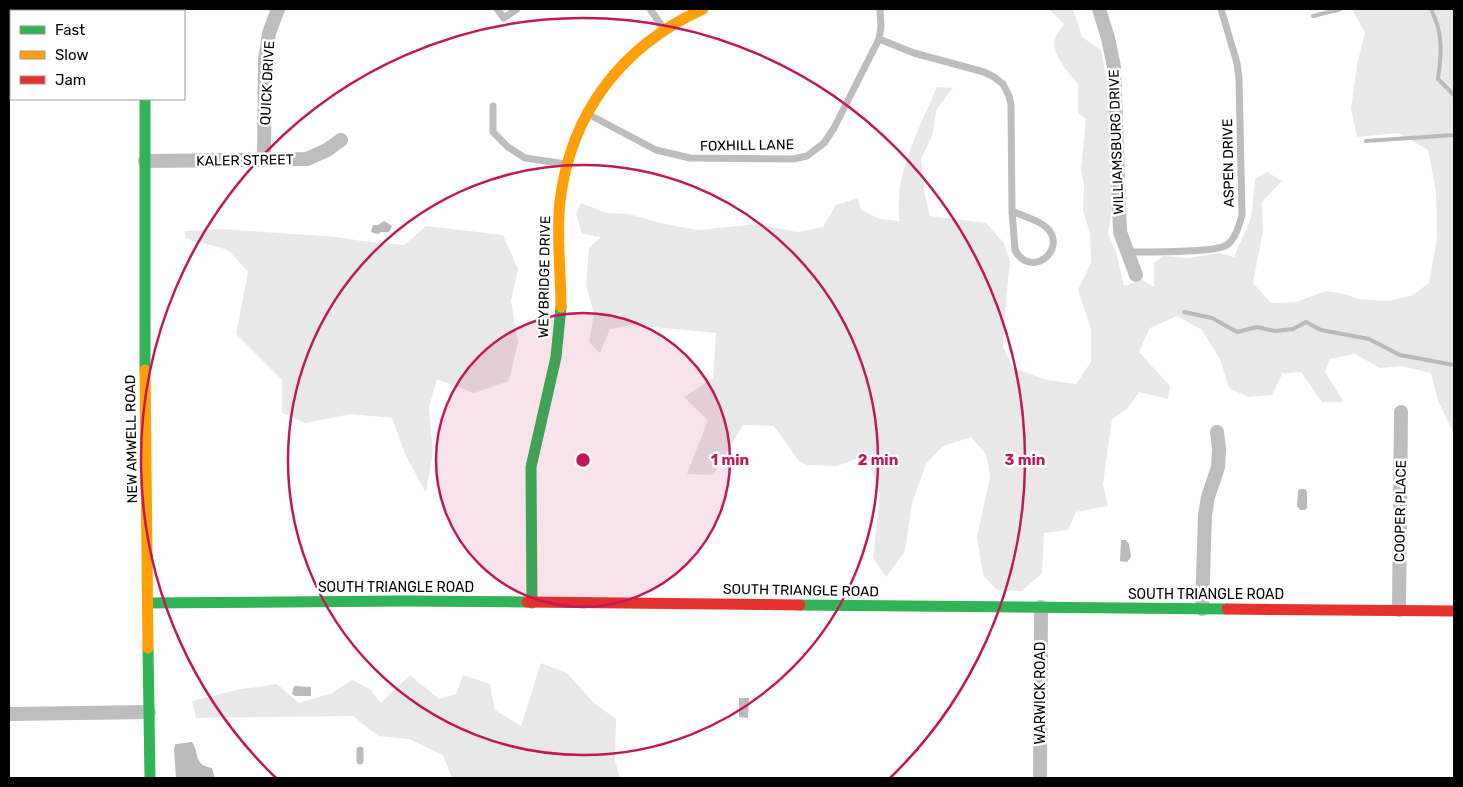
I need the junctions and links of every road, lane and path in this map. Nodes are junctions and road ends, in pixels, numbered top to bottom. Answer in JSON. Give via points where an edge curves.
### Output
{"nodes":[{"id":1,"x":278,"y":9,"type":"edge"},
{"id":2,"x":497,"y":9,"type":"edge"},
{"id":3,"x":517,"y":9,"type":"edge"},
{"id":4,"x":650,"y":9,"type":"edge"},
{"id":5,"x":704,"y":9,"type":"edge"},
{"id":6,"x":880,"y":9,"type":"edge"},
{"id":7,"x":1099,"y":9,"type":"edge"},
{"id":8,"x":1220,"y":9,"type":"edge"},
{"id":9,"x":664,"y":29,"type":"junction"},
{"id":10,"x":879,"y":39,"type":"junction"},
{"id":11,"x":145,"y":100,"type":"edge"},
{"id":12,"x":493,"y":106,"type":"dead end"},
{"id":13,"x":588,"y":113,"type":"junction"},
{"id":14,"x":341,"y":140,"type":"dead end"},
{"id":15,"x":264,"y":159,"type":"junction"},
{"id":16,"x":145,"y":161,"type":"junction"},
{"id":17,"x":566,"y":164,"type":"junction"},
{"id":18,"x":1012,"y":211,"type":"junction"},
{"id":19,"x":1127,"y":252,"type":"junction"},
{"id":20,"x":1136,"y":275,"type":"dead end"},
{"id":21,"x":1401,"y":412,"type":"dead end"},
{"id":22,"x":1217,"y":432,"type":"dead end"},
{"id":23,"x":148,"y":603,"type":"junction"},
{"id":24,"x":532,"y":603,"type":"junction"},
{"id":25,"x":1041,"y":607,"type":"junction"},
{"id":26,"x":1202,"y":609,"type":"junction"},
{"id":27,"x":1399,"y":610,"type":"junction"},
{"id":28,"x":1454,"y":611,"type":"edge"},
{"id":29,"x":149,"y":712,"type":"junction"},
{"id":30,"x":9,"y":714,"type":"edge"},
{"id":31,"x":360,"y":750,"type":"dead end"},
{"id":32,"x":360,"y":761,"type":"dead end"},
{"id":33,"x":150,"y":778,"type":"edge"},
{"id":34,"x":1040,"y":778,"type":"edge"}],
"edges":[{"from":1,"to":15,"type":"street","name":"QUICK DRIVE","via":[[269,33],[265,60]]},
{"from":2,"to":3,"type":"lane","via":[[504,18]]},
{"from":4,"to":9,"type":"lane"},
{"from":5,"to":9,"type":"street","name":"WEYBRIDGE DRIVE"},
{"from":6,"to":10,"type":"lane","name":"FOXHILL LANE"},
{"from":7,"to":19,"type":"street","name":"WILLIAMSBURG DRIVE","via":[[1114,67],[1120,232]]},
{"from":8,"to":19,"type":"lane","name":"ASPEN DRIVE","via":[[1239,79],[1242,215],[1236,234],[1226,246],[1205,250]]},
{"from":9,"to":13,"type":"street","name":"WEYBRIDGE DRIVE","via":[[614,74]]},
{"from":10,"to":13,"type":"lane","name":"FOXHILL LANE","via":[[834,128],[824,143],[807,156],[793,159],[690,158],[656,150]]},
{"from":10,"to":18,"type":"lane","via":[[914,53],[984,72],[1003,84],[1011,106]]},
{"from":11,"to":16,"type":"street","name":"NEW AMWELL ROAD"},
{"from":12,"to":17,"type":"lane","via":[[494,132],[508,147],[525,158]]},
{"from":13,"to":17,"type":"street","name":"WEYBRIDGE DRIVE"},
{"from":14,"to":15,"type":"street","name":"KALER STREET","via":[[307,159]]},
{"from":15,"to":16,"type":"street","name":"KALER STREET"},
{"from":16,"to":23,"type":"street","name":"NEW AMWELL ROAD"},
{"from":17,"to":24,"type":"street","name":"WEYBRIDGE DRIVE","via":[[559,225],[559,342],[530,480]]},
{"from":18,"to":18,"type":"lane","via":[[1018,255],[1026,261],[1042,260],[1051,252],[1052,234],[1044,225]]},
{"from":19,"to":20,"type":"street","name":"WILLIAMSBURG DRIVE"},
{"from":21,"to":27,"type":"street","name":"COOPER PLACE"},
{"from":22,"to":26,"type":"street","via":[[1218,467],[1205,515]]},
{"from":23,"to":24,"type":"street","name":"SOUTH TRIANGLE ROAD"},
{"from":23,"to":29,"type":"street","name":"NEW AMWELL ROAD"},
{"from":24,"to":25,"type":"street","name":"SOUTH TRIANGLE ROAD"},
{"from":25,"to":26,"type":"street","name":"SOUTH TRIANGLE ROAD"},
{"from":25,"to":34,"type":"street","name":"WARWICK ROAD"},
{"from":26,"to":27,"type":"street","name":"SOUTH TRIANGLE ROAD"},
{"from":27,"to":28,"type":"street","name":"SOUTH TRIANGLE ROAD"},
{"from":29,"to":30,"type":"street"},
{"from":29,"to":33,"type":"street","name":"NEW AMWELL ROAD"},
{"from":31,"to":32,"type":"lane"}]}
